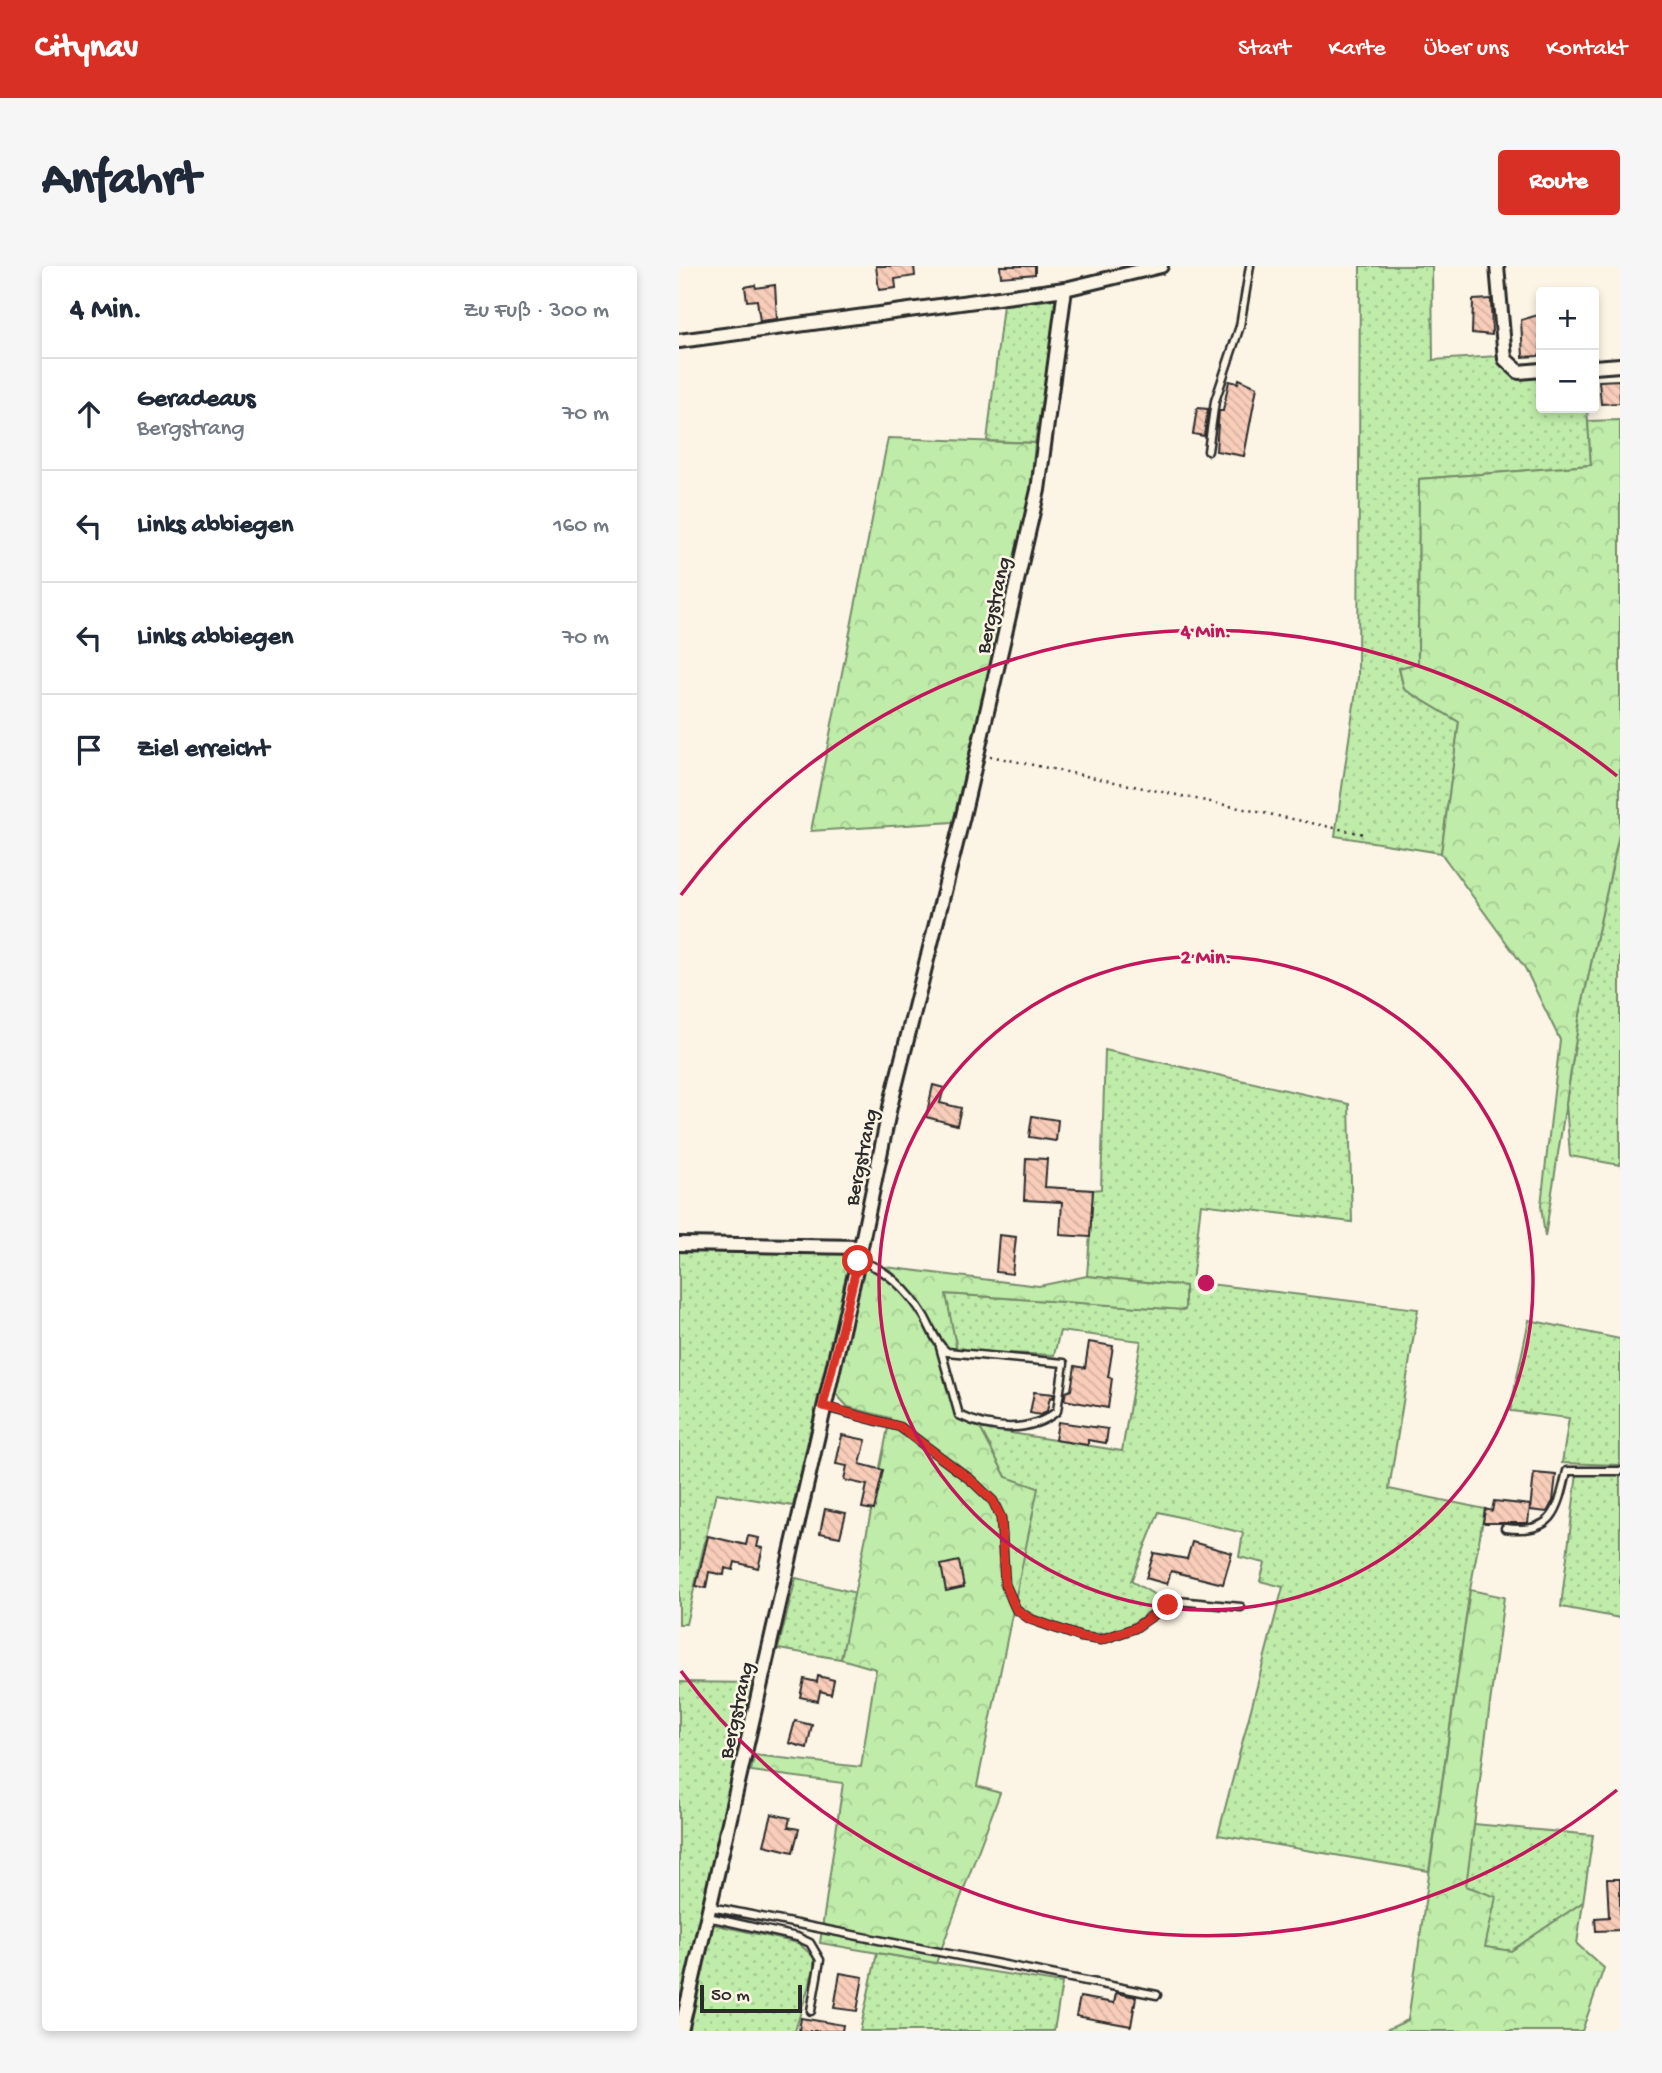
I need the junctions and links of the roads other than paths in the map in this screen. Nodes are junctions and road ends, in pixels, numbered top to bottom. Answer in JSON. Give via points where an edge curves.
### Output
{"nodes":[{"id":1,"x":1160,"y":266,"type":"edge"},
{"id":2,"x":1250,"y":266,"type":"edge"},
{"id":3,"x":1497,"y":266,"type":"edge"},
{"id":4,"x":1065,"y":289,"type":"junction"},
{"id":5,"x":679,"y":341,"type":"edge"},
{"id":6,"x":1620,"y":365,"type":"edge"},
{"id":7,"x":1599,"y":367,"type":"edge"},
{"id":8,"x":1536,"y":370,"type":"edge"},
{"id":9,"x":1209,"y":450,"type":"dead end"},
{"id":10,"x":679,"y":1244,"type":"edge"},
{"id":11,"x":860,"y":1247,"type":"junction"},
{"id":12,"x":858,"y":1261,"type":"junction"},
{"id":13,"x":940,"y":1347,"type":"junction"},
{"id":14,"x":823,"y":1406,"type":"junction"},
{"id":15,"x":1620,"y":1471,"type":"edge"},
{"id":16,"x":1505,"y":1528,"type":"dead end"},
{"id":17,"x":1241,"y":1608,"type":"dead end"},
{"id":18,"x":709,"y":1912,"type":"junction"},
{"id":19,"x":1157,"y":1995,"type":"dead end"},
{"id":20,"x":811,"y":2011,"type":"dead end"},
{"id":21,"x":681,"y":2031,"type":"edge"}],
"edges":[{"from":1,"to":4,"type":"street"},
{"from":2,"to":9,"type":"lane","via":[[1240,326],[1215,401]]},
{"from":3,"to":8,"type":"street","via":[[1505,359],[1519,372]]},
{"from":4,"to":5,"type":"street"},
{"from":4,"to":11,"type":"street","name":"Bergstrang","via":[[1038,490]]},
{"from":6,"to":7,"type":"street"},
{"from":10,"to":11,"type":"street"},
{"from":11,"to":12,"type":"street","name":"Bergstrang"},
{"from":12,"to":13,"type":"lane","via":[[883,1272],[905,1291]]},
{"from":12,"to":14,"type":"street","name":"Bergstrang"},
{"from":13,"to":13,"type":"lane","via":[[960,1354],[1064,1363],[1057,1411],[1044,1422],[1026,1427],[982,1423],[959,1415]]},
{"from":14,"to":17,"type":"lane","via":[[900,1427],[993,1501],[1001,1518],[1005,1584],[1016,1609],[1030,1619],[1101,1640],[1135,1628],[1178,1601]]},
{"from":14,"to":18,"type":"street","name":"Bergstrang"},
{"from":15,"to":16,"type":"lane","via":[[1567,1471],[1561,1500],[1546,1523],[1523,1531]]},
{"from":18,"to":19,"type":"lane"},
{"from":18,"to":20,"type":"lane","via":[[810,1943],[820,1960]]},
{"from":18,"to":21,"type":"street","name":"Bergstrang"}]}
